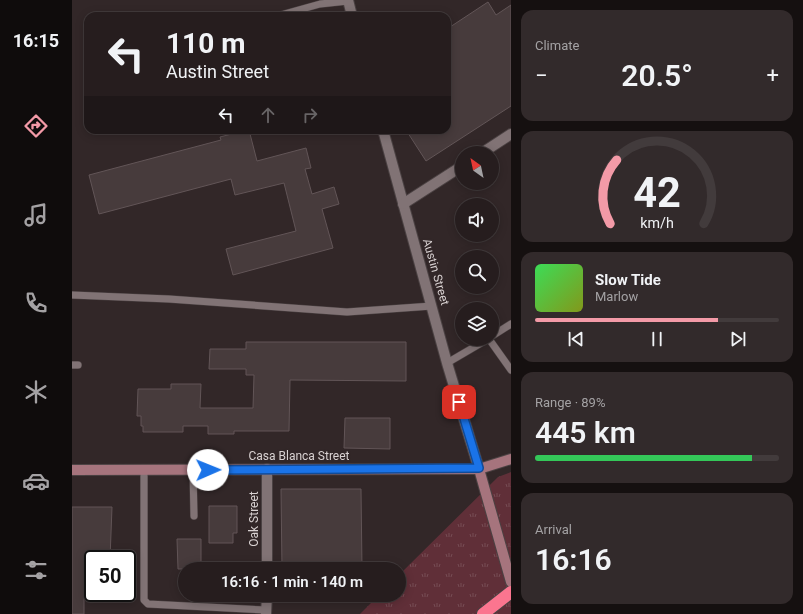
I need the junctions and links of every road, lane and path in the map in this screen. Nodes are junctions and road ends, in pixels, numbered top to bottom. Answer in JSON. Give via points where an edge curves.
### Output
{"nodes":[{"id":1,"x":348,"y":0,"type":"edge"},
{"id":2,"x":291,"y":12,"type":"edge"},
{"id":3,"x":351,"y":12,"type":"edge"},
{"id":4,"x":384,"y":134,"type":"edge"},
{"id":5,"x":511,"y":134,"type":"edge"},
{"id":6,"x":493,"y":146,"type":"edge"},
{"id":7,"x":455,"y":171,"type":"edge"},
{"id":8,"x":403,"y":204,"type":"junction"},
{"id":9,"x":72,"y":295,"type":"edge"},
{"id":10,"x":432,"y":306,"type":"junction"},
{"id":11,"x":511,"y":324,"type":"edge"},
{"id":12,"x":499,"y":332,"type":"edge"},
{"id":13,"x":477,"y":346,"type":"edge"},
{"id":14,"x":494,"y":346,"type":"edge"},
{"id":15,"x":447,"y":363,"type":"junction"},
{"id":16,"x":511,"y":370,"type":"edge"},
{"id":17,"x":511,"y":458,"type":"edge"},
{"id":18,"x":479,"y":468,"type":"junction"},
{"id":19,"x":144,"y":469,"type":"junction"},
{"id":20,"x":267,"y":469,"type":"junction"},
{"id":21,"x":72,"y":470,"type":"edge"},
{"id":22,"x":193,"y":470,"type":"junction"},
{"id":23,"x":194,"y":516,"type":"dead end"},
{"id":24,"x":267,"y":562,"type":"edge"},
{"id":25,"x":511,"y":582,"type":"edge"},
{"id":26,"x":511,"y":592,"type":"edge"},
{"id":27,"x":267,"y":602,"type":"edge"},
{"id":28,"x":266,"y":612,"type":"edge"},
{"id":29,"x":483,"y":614,"type":"edge"}],
"edges":[{"from":1,"to":2,"type":"lane"},
{"from":1,"to":3,"type":"street"},
{"from":4,"to":8,"type":"street","name":"Austin Street"},
{"from":5,"to":6,"type":"street"},
{"from":7,"to":8,"type":"street"},
{"from":8,"to":10,"type":"street","name":"Austin Street"},
{"from":9,"to":10,"type":"lane","via":[[177,299],[347,312]]},
{"from":10,"to":15,"type":"street","name":"Austin Street"},
{"from":11,"to":12,"type":"lane"},
{"from":13,"to":15,"type":"lane"},
{"from":14,"to":16,"type":"lane"},
{"from":15,"to":18,"type":"street","name":"Austin Street"},
{"from":17,"to":18,"type":"main road","name":"Casa Blanca Street"},
{"from":18,"to":20,"type":"main road","name":"Casa Blanca Street"},
{"from":18,"to":25,"type":"main road","name":"Austin Street"},
{"from":19,"to":21,"type":"main road","name":"Casa Blanca Street"},
{"from":19,"to":22,"type":"main road","name":"Casa Blanca Street"},
{"from":19,"to":28,"type":"lane","via":[[144,600],[148,604]]},
{"from":20,"to":22,"type":"main road","name":"Casa Blanca Street"},
{"from":20,"to":24,"type":"street","name":"Oak Street"},
{"from":22,"to":23,"type":"lane"},
{"from":26,"to":29,"type":"highway"},
{"from":27,"to":28,"type":"street"}]}
